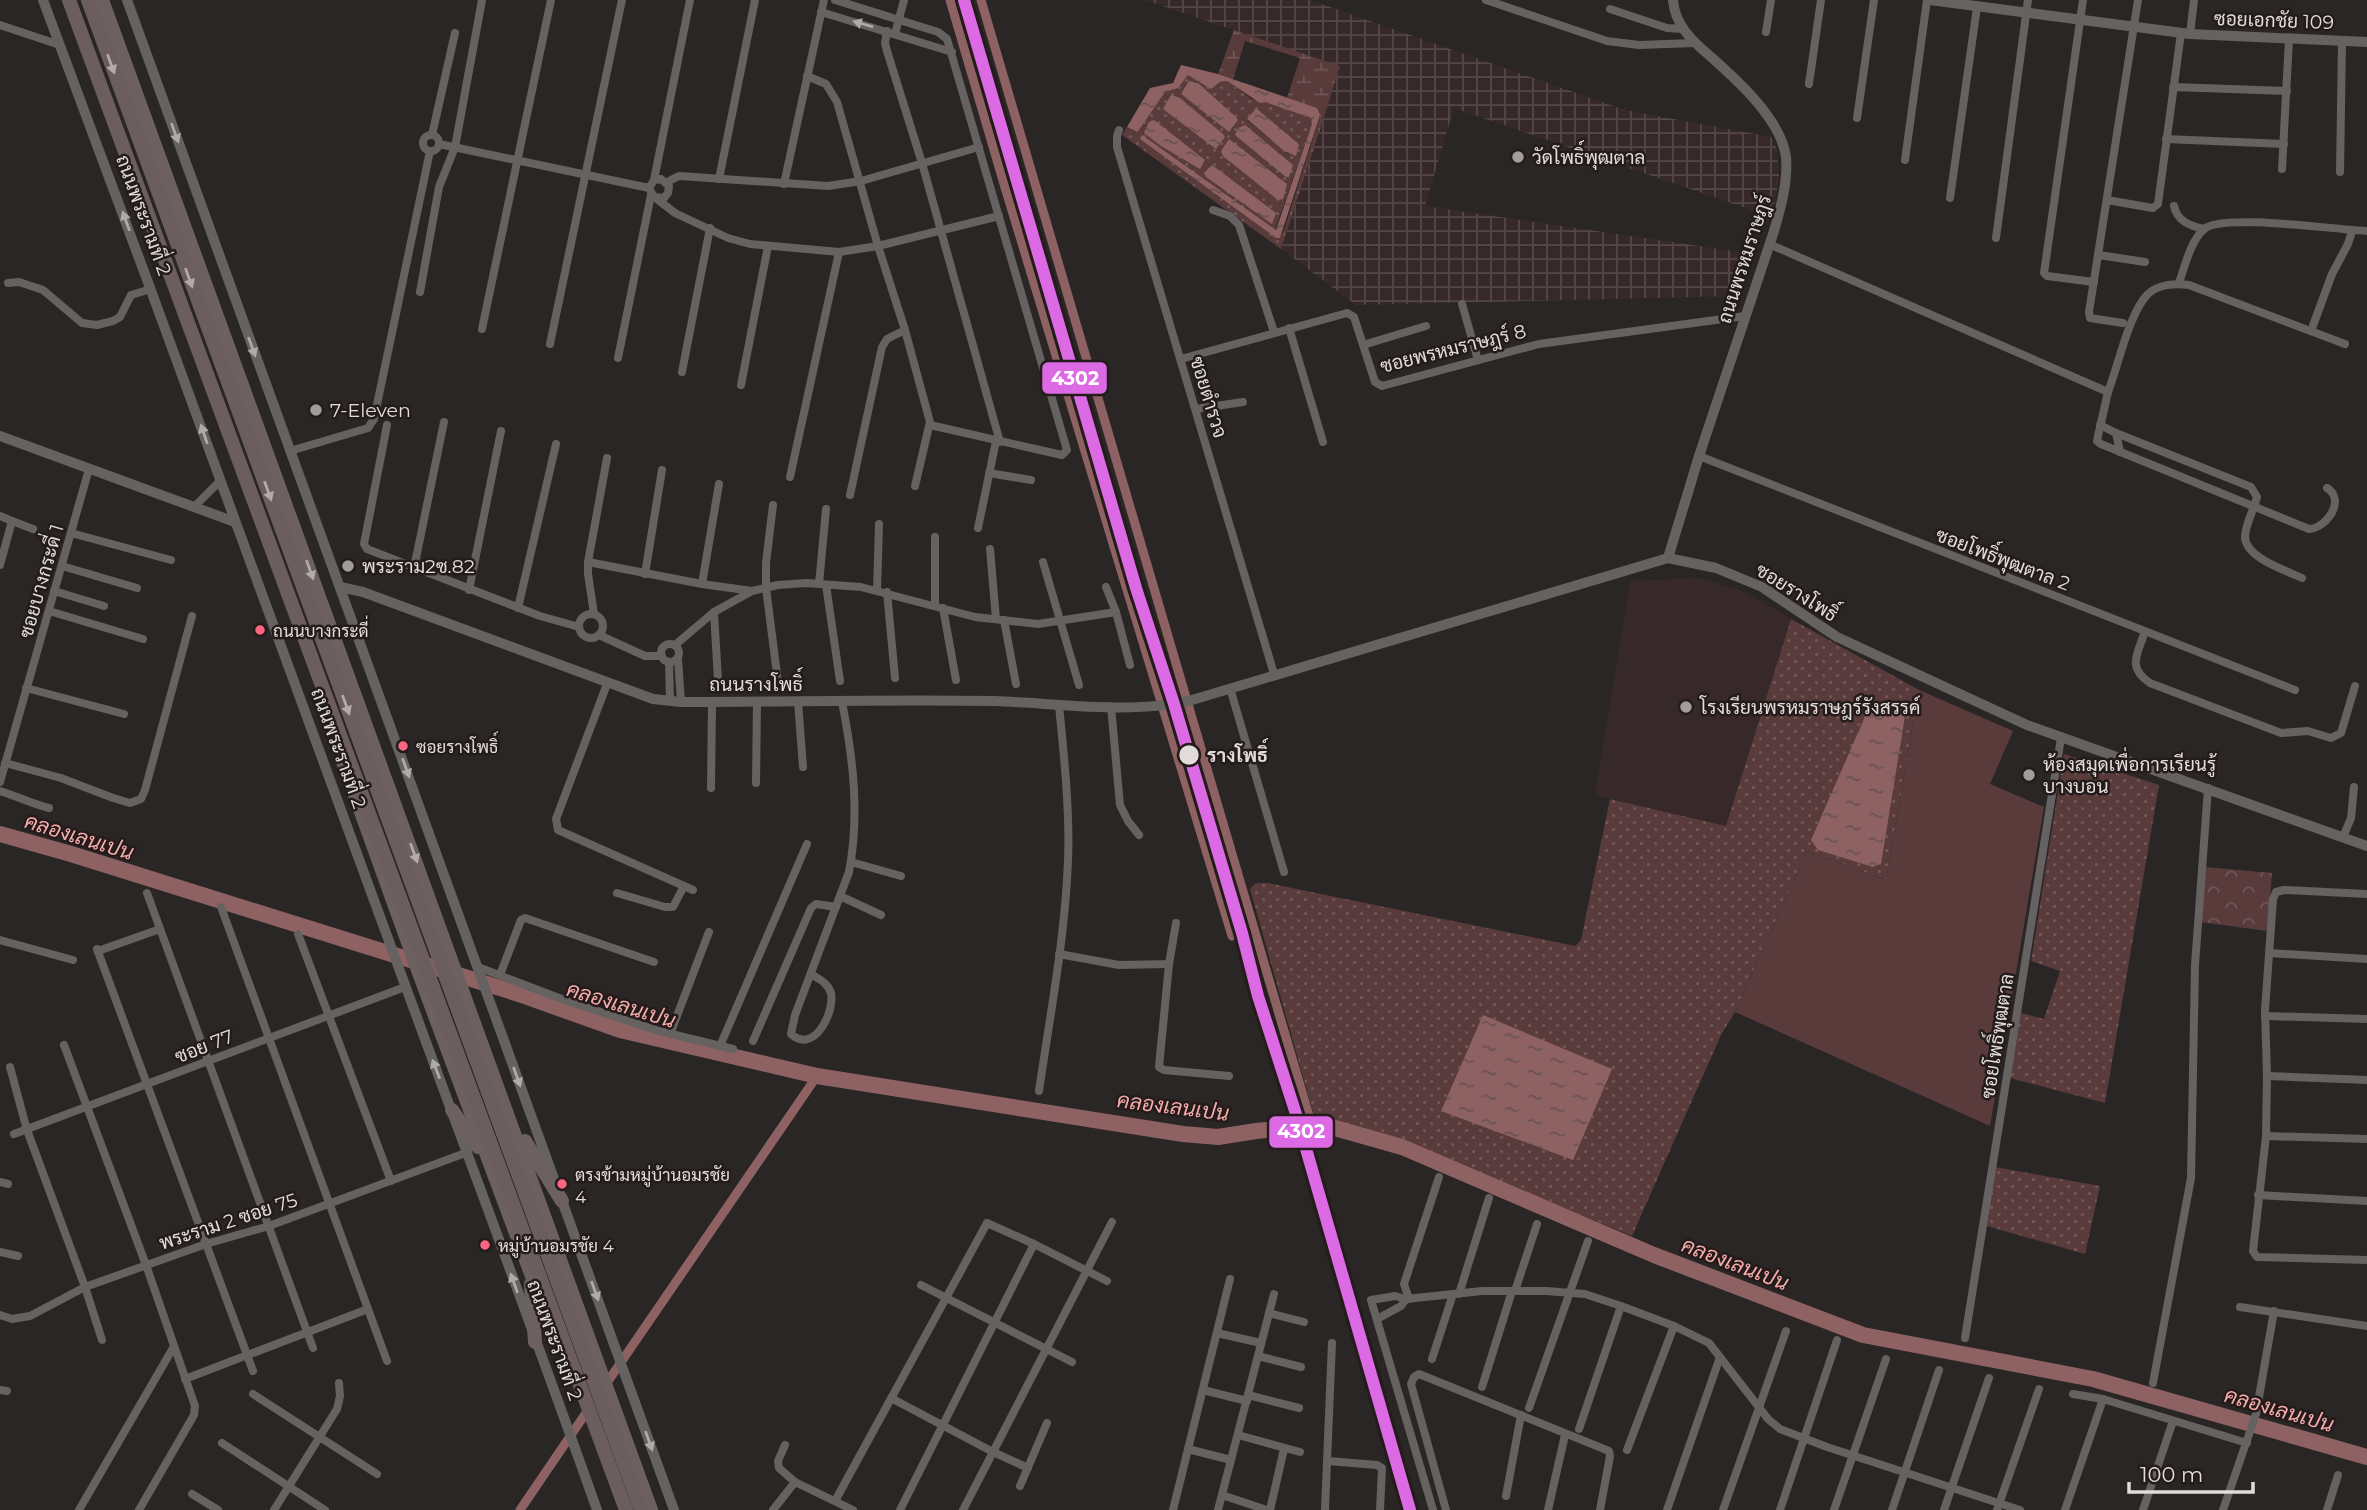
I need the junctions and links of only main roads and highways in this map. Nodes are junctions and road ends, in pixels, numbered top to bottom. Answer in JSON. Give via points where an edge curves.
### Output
{"nodes":[{"id":1,"x":43,"y":0,"type":"edge"},
{"id":2,"x":68,"y":0,"type":"edge"},
{"id":3,"x":88,"y":0,"type":"edge"},
{"id":4,"x":102,"y":0,"type":"edge"},
{"id":5,"x":127,"y":0,"type":"edge"},
{"id":6,"x":477,"y":1027,"type":"junction"},
{"id":7,"x":452,"y":1110,"type":"junction"},
{"id":8,"x":491,"y":1166,"type":"junction"},
{"id":9,"x":562,"y":1201,"type":"junction"},
{"id":10,"x":530,"y":1269,"type":"junction"},
{"id":11,"x":535,"y":1342,"type":"junction"},
{"id":12,"x":597,"y":1510,"type":"edge"},
{"id":13,"x":619,"y":1510,"type":"edge"},
{"id":14,"x":626,"y":1510,"type":"edge"},
{"id":15,"x":641,"y":1510,"type":"edge"},
{"id":16,"x":651,"y":1510,"type":"edge"},
{"id":17,"x":674,"y":1510,"type":"edge"}],
"edges":[{"from":7,"to":1,"type":"main road","name":"ถนนพระรามที่ 2","one_way":true},
{"from":2,"to":8,"type":"highway","name":"ถนนพระรามที่ 2"},
{"from":2,"to":14,"type":"highway"},
{"from":3,"to":15,"type":"highway","one_way":true},
{"from":4,"to":6,"type":"highway","name":"ถนนพระรามที่ 2","one_way":true},
{"from":5,"to":9,"type":"main road","one_way":true},
{"from":6,"to":9,"type":"highway","via":[[528,1149]]},
{"from":6,"to":16,"type":"highway","name":"ถนนพระรามที่ 2"},
{"from":7,"to":8,"type":"highway"},
{"from":11,"to":7,"type":"main road","name":"ถนนพระรามที่ 2","one_way":true},
{"from":8,"to":10,"type":"highway","name":"ถนนพระรามที่ 2"},
{"from":9,"to":17,"type":"main road","one_way":true},
{"from":10,"to":11,"type":"highway"},
{"from":10,"to":13,"type":"highway","name":"ถนนพระรามที่ 2"},
{"from":11,"to":12,"type":"main road","name":"ถนนพระรามที่ 2"}]}
